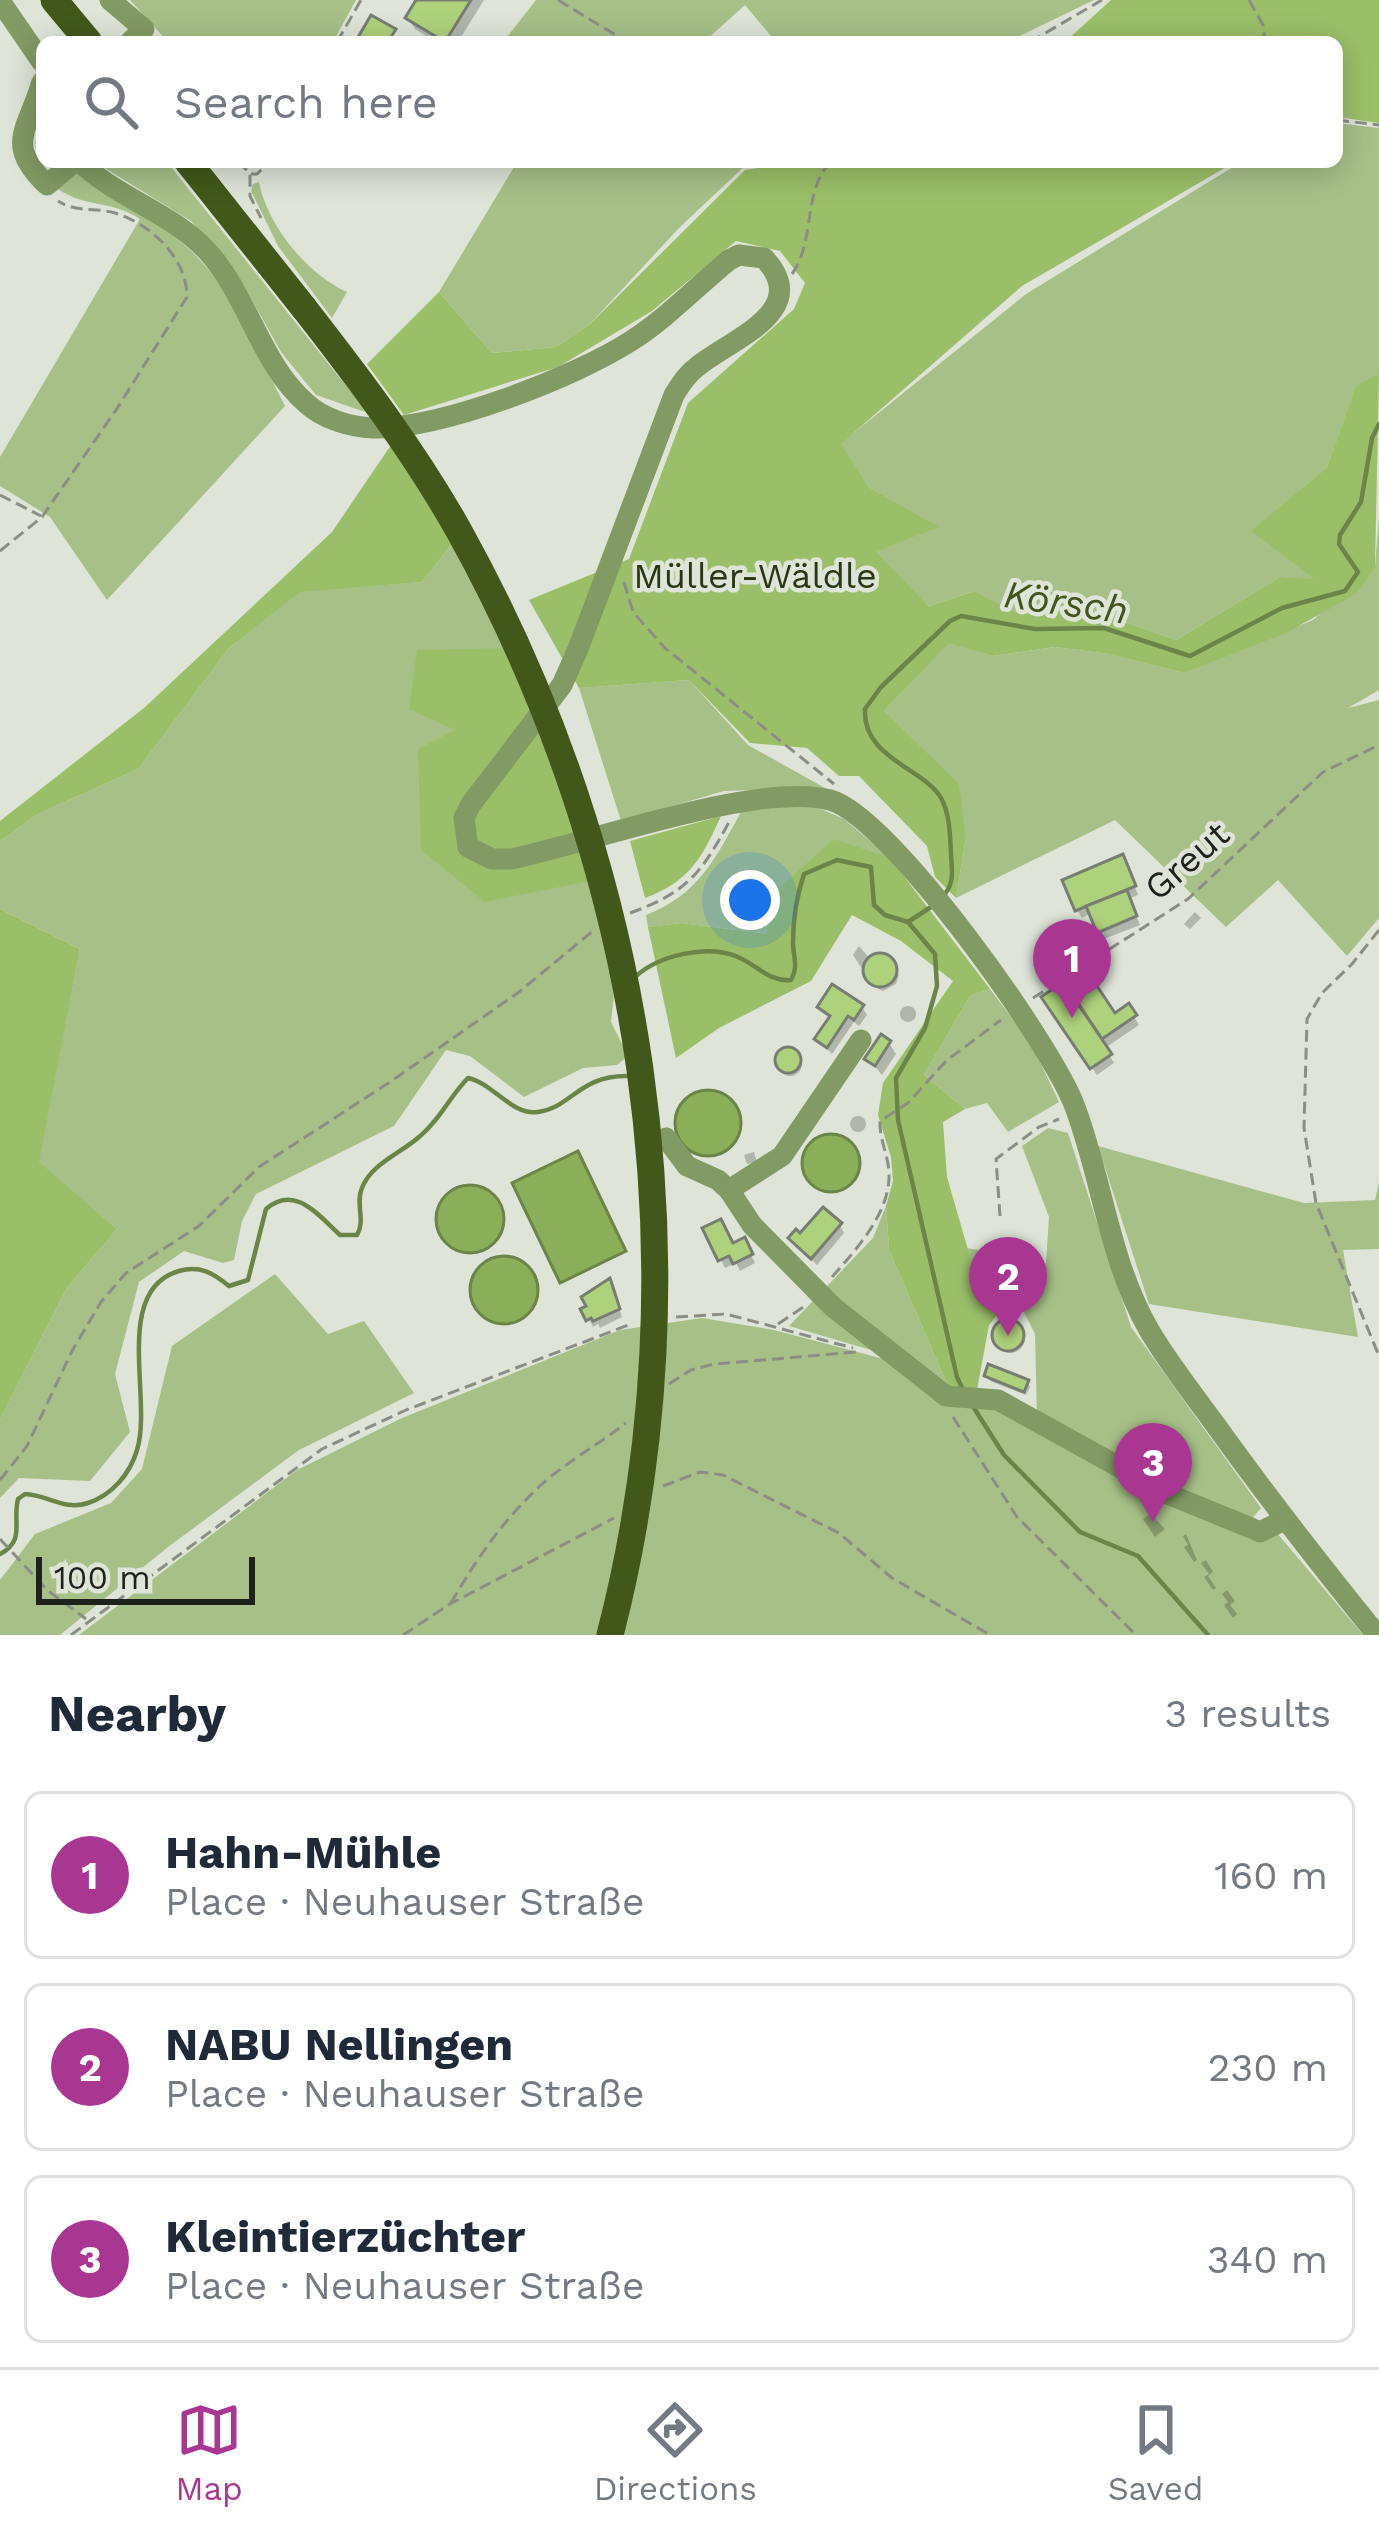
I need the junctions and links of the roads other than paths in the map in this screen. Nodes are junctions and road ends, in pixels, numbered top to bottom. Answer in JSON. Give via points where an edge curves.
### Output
{"nodes":[{"id":1,"x":54,"y":0,"type":"edge"},
{"id":2,"x":110,"y":0,"type":"edge"},
{"id":3,"x":0,"y":2,"type":"edge"},
{"id":4,"x":84,"y":36,"type":"edge"},
{"id":5,"x":136,"y":36,"type":"edge"},
{"id":6,"x":36,"y":52,"type":"edge"},
{"id":7,"x":36,"y":103,"type":"edge"},
{"id":8,"x":69,"y":168,"type":"edge"},
{"id":9,"x":87,"y":168,"type":"edge"},
{"id":10,"x":193,"y":168,"type":"edge"},
{"id":11,"x":861,"y":1040,"type":"dead end"},
{"id":12,"x":665,"y":1138,"type":"dead end"},
{"id":13,"x":729,"y":1190,"type":"junction"},
{"id":14,"x":1285,"y":1520,"type":"junction"},
{"id":15,"x":610,"y":1635,"type":"edge"},
{"id":16,"x":1377,"y":1635,"type":"edge"}],
"edges":[{"from":1,"to":4,"type":"main road"},
{"from":2,"to":5,"type":"street","via":[[144,29]]},
{"from":3,"to":6,"type":"street"},
{"from":7,"to":8,"type":"street","via":[[25,162],[47,184]]},
{"from":9,"to":14,"type":"street","via":[[206,251],[290,387],[322,415],[373,428],[414,424],[560,376],[662,320],[728,260],[764,258],[781,282],[776,307],[693,369],[674,395],[562,685],[471,804],[464,818],[468,847],[512,859],[770,797],[814,797],[858,813],[925,886],[1053,1058],[1077,1111],[1131,1294]]},
{"from":10,"to":15,"type":"main road","bridge":true,"via":[[355,373],[458,530],[511,632],[578,801],[615,934],[645,1106],[654,1282],[639,1488]]},
{"from":11,"to":13,"type":"street","via":[[782,1156]]},
{"from":12,"to":13,"type":"street","via":[[687,1166]]},
{"from":13,"to":14,"type":"street","via":[[815,1290],[962,1396],[998,1400],[1196,1507],[1260,1532]]},
{"from":14,"to":16,"type":"street"}]}
